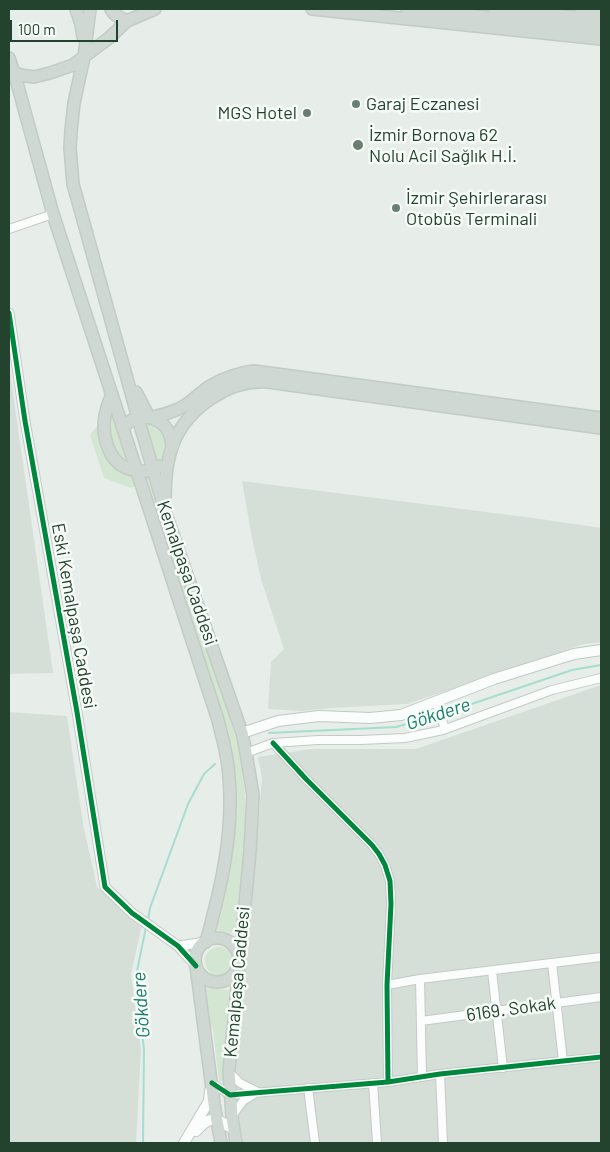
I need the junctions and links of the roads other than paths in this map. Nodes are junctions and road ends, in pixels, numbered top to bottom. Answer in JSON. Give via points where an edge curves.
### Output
{"nodes":[{"id":1,"x":76,"y":9,"type":"edge"},
{"id":2,"x":90,"y":9,"type":"edge"},
{"id":3,"x":111,"y":9,"type":"edge"},
{"id":4,"x":155,"y":9,"type":"edge"},
{"id":5,"x":312,"y":9,"type":"edge"},
{"id":6,"x":407,"y":9,"type":"edge"},
{"id":7,"x":494,"y":9,"type":"edge"},
{"id":8,"x":537,"y":9,"type":"edge"},
{"id":9,"x":601,"y":9,"type":"edge"},
{"id":10,"x":580,"y":13,"type":"junction"},
{"id":11,"x":601,"y":15,"type":"edge"},
{"id":12,"x":601,"y":20,"type":"edge"},
{"id":13,"x":127,"y":21,"type":"junction"},
{"id":14,"x":601,"y":29,"type":"edge"},
{"id":15,"x":601,"y":39,"type":"edge"},
{"id":16,"x":84,"y":57,"type":"junction"},
{"id":17,"x":9,"y":58,"type":"edge"},
{"id":18,"x":13,"y":71,"type":"junction"},
{"id":19,"x":53,"y":214,"type":"junction"},
{"id":20,"x":9,"y":229,"type":"edge"},
{"id":21,"x":9,"y":313,"type":"edge"},
{"id":22,"x":112,"y":394,"type":"junction"},
{"id":23,"x":143,"y":417,"type":"junction"},
{"id":24,"x":601,"y":418,"type":"edge"},
{"id":25,"x":123,"y":428,"type":"junction"},
{"id":26,"x":601,"y":428,"type":"edge"},
{"id":27,"x":171,"y":449,"type":"junction"},
{"id":28,"x":153,"y":470,"type":"junction"},
{"id":29,"x":136,"y":471,"type":"junction"},
{"id":30,"x":166,"y":514,"type":"junction"},
{"id":31,"x":601,"y":650,"type":"edge"},
{"id":32,"x":601,"y":678,"type":"edge"},
{"id":33,"x":436,"y":701,"type":"junction"},
{"id":34,"x":445,"y":729,"type":"junction"},
{"id":35,"x":242,"y":732,"type":"junction"},
{"id":36,"x":273,"y":743,"type":"junction"},
{"id":37,"x":246,"y":753,"type":"junction"},
{"id":38,"x":206,"y":942,"type":"junction"},
{"id":39,"x":178,"y":946,"type":"junction"},
{"id":40,"x":601,"y":957,"type":"edge"},
{"id":41,"x":239,"y":962,"type":"junction"},
{"id":42,"x":552,"y":964,"type":"junction"},
{"id":43,"x":196,"y":966,"type":"junction"},
{"id":44,"x":492,"y":971,"type":"junction"},
{"id":45,"x":420,"y":979,"type":"junction"},
{"id":46,"x":387,"y":985,"type":"junction"},
{"id":47,"x":601,"y":997,"type":"edge"},
{"id":48,"x":557,"y":1003,"type":"junction"},
{"id":49,"x":497,"y":1011,"type":"junction"},
{"id":50,"x":421,"y":1021,"type":"junction"},
{"id":51,"x":601,"y":1058,"type":"edge"},
{"id":52,"x":563,"y":1061,"type":"junction"},
{"id":53,"x":503,"y":1068,"type":"junction"},
{"id":54,"x":229,"y":1071,"type":"junction"},
{"id":55,"x":440,"y":1074,"type":"junction"},
{"id":56,"x":422,"y":1077,"type":"junction"},
{"id":57,"x":212,"y":1082,"type":"junction"},
{"id":58,"x":388,"y":1082,"type":"junction"},
{"id":59,"x":373,"y":1083,"type":"junction"},
{"id":60,"x":308,"y":1088,"type":"junction"},
{"id":61,"x":258,"y":1092,"type":"junction"},
{"id":62,"x":230,"y":1095,"type":"junction"},
{"id":63,"x":217,"y":1119,"type":"junction"},
{"id":64,"x":232,"y":1123,"type":"junction"},
{"id":65,"x":184,"y":1143,"type":"edge"},
{"id":66,"x":221,"y":1143,"type":"edge"},
{"id":67,"x":236,"y":1143,"type":"edge"},
{"id":68,"x":315,"y":1143,"type":"edge"},
{"id":69,"x":377,"y":1143,"type":"edge"},
{"id":70,"x":443,"y":1143,"type":"edge"}],
"edges":[{"from":1,"to":16,"type":"main road","via":[[83,32]]},
{"from":2,"to":16,"type":"main road"},
{"from":3,"to":13,"type":"main road"},
{"from":4,"to":13,"type":"main road"},
{"from":5,"to":15,"type":"main road"},
{"from":6,"to":14,"type":"main road"},
{"from":7,"to":12,"type":"main road"},
{"from":8,"to":10,"type":"main road"},
{"from":9,"to":10,"type":"main road"},
{"from":10,"to":11,"type":"main road"},
{"from":13,"to":16,"type":"main road"},
{"from":16,"to":18,"type":"main road","via":[[73,65],[42,75],[26,76]]},
{"from":16,"to":23,"type":"main road","via":[[71,131],[73,184],[124,370]]},
{"from":17,"to":18,"type":"main road","name":"Kemalpaşa Caddesi"},
{"from":18,"to":19,"type":"main road","name":"Kemalpaşa Caddesi"},
{"from":19,"to":20,"type":"street"},
{"from":19,"to":22,"type":"main road","name":"Kemalpaşa Caddesi"},
{"from":21,"to":39,"type":"street","name":"Eski Kemalpaşa Caddesi","via":[[105,887],[132,913]]},
{"from":22,"to":25,"type":"main road","name":"Kemalpaşa Caddesi"},
{"from":22,"to":29,"type":"main road","via":[[104,424],[105,440],[116,462]]},
{"from":23,"to":24,"type":"main road","via":[[182,408],[211,386],[254,371]]},
{"from":23,"to":25,"type":"main road","via":[[131,420]]},
{"from":23,"to":27,"type":"main road","via":[[158,420],[165,426],[171,435]]},
{"from":23,"to":28,"type":"main road","name":"Kemalpaşa Caddesi"},
{"from":25,"to":29,"type":"main road","name":"Kemalpaşa Caddesi"},
{"from":26,"to":27,"type":"main road","via":[[255,382],[227,389],[206,402],[185,423]]},
{"from":27,"to":28,"type":"main road","via":[[165,462]]},
{"from":27,"to":30,"type":"main road","via":[[164,493]]},
{"from":28,"to":29,"type":"main road"},
{"from":28,"to":30,"type":"main road","name":"Kemalpaşa Caddesi"},
{"from":29,"to":38,"type":"main road","name":"Kemalpaşa Caddesi","via":[[217,717],[229,776],[231,813],[224,874]]},
{"from":30,"to":35,"type":"main road","name":"Kemalpaşa Caddesi"},
{"from":31,"to":33,"type":"main road","via":[[574,654]]},
{"from":32,"to":34,"type":"street","via":[[552,690]]},
{"from":33,"to":34,"type":"street"},
{"from":33,"to":35,"type":"main road","via":[[401,715],[370,718],[318,716],[278,721]]},
{"from":34,"to":36,"type":"street","via":[[405,738]]},
{"from":35,"to":37,"type":"main road","name":"Kemalpaşa Caddesi"},
{"from":36,"to":37,"type":"street"},
{"from":36,"to":46,"type":"street","via":[[372,845],[385,865],[390,881],[391,904]]},
{"from":37,"to":41,"type":"main road","name":"Kemalpaşa Caddesi","via":[[253,795]]},
{"from":38,"to":39,"type":"street"},
{"from":38,"to":41,"type":"main road","via":[[219,938],[226,940],[236,949]]},
{"from":38,"to":43,"type":"main road","via":[[197,952]]},
{"from":39,"to":43,"type":"street","name":"Eski Kemalpaşa Caddesi"},
{"from":40,"to":42,"type":"street"},
{"from":41,"to":43,"type":"main road","via":[[230,979],[216,983],[204,978]]},
{"from":41,"to":54,"type":"main road","name":"Kemalpaşa Caddesi"},
{"from":42,"to":44,"type":"street"},
{"from":42,"to":48,"type":"street"},
{"from":43,"to":57,"type":"main road","name":"Kemalpaşa Caddesi"},
{"from":44,"to":45,"type":"street"},
{"from":44,"to":49,"type":"street"},
{"from":45,"to":46,"type":"street"},
{"from":45,"to":50,"type":"street"},
{"from":46,"to":58,"type":"street"},
{"from":47,"to":48,"type":"street","name":"6169. Sokak"},
{"from":48,"to":49,"type":"street","name":"6169. Sokak"},
{"from":48,"to":52,"type":"street"},
{"from":49,"to":50,"type":"street","name":"6169. Sokak"},
{"from":49,"to":53,"type":"street"},
{"from":50,"to":56,"type":"street"},
{"from":51,"to":52,"type":"street"},
{"from":52,"to":53,"type":"street"},
{"from":53,"to":55,"type":"street"},
{"from":54,"to":61,"type":"street","via":[[240,1083]]},
{"from":54,"to":62,"type":"main road","name":"Kemalpaşa Caddesi"},
{"from":55,"to":56,"type":"street"},
{"from":55,"to":70,"type":"street"},
{"from":56,"to":58,"type":"street"},
{"from":57,"to":62,"type":"street"},
{"from":57,"to":63,"type":"main road","name":"Kemalpaşa Caddesi"},
{"from":57,"to":65,"type":"main road","via":[[209,1101]]},
{"from":58,"to":59,"type":"street"},
{"from":59,"to":60,"type":"street"},
{"from":59,"to":69,"type":"street"},
{"from":60,"to":61,"type":"street"},
{"from":60,"to":68,"type":"street"},
{"from":61,"to":62,"type":"street"},
{"from":61,"to":64,"type":"street","via":[[243,1101]]},
{"from":62,"to":64,"type":"main road","name":"Kemalpaşa Caddesi"},
{"from":63,"to":64,"type":"main road"},
{"from":63,"to":65,"type":"main road","via":[[204,1122]]},
{"from":63,"to":66,"type":"main road","name":"Kemalpaşa Caddesi"},
{"from":64,"to":67,"type":"main road","name":"Kemalpaşa Caddesi"}]}
